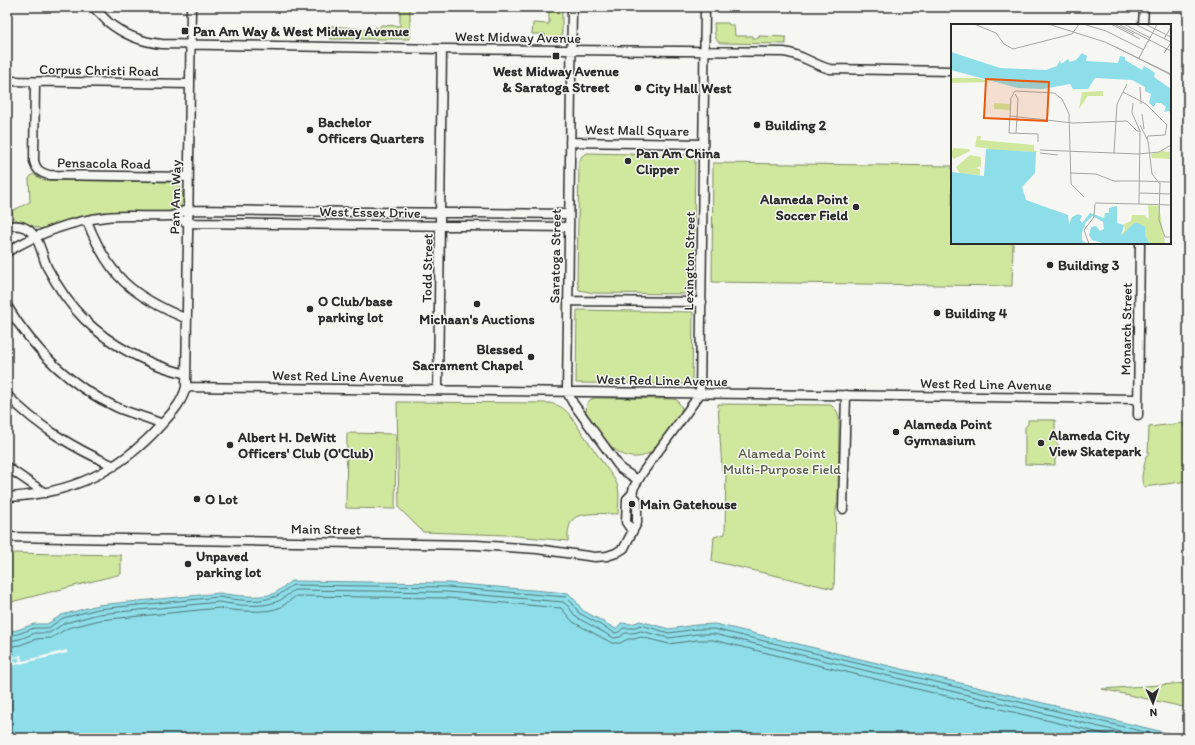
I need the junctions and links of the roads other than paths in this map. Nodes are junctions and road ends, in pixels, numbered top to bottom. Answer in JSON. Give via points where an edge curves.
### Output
{"nodes":[{"id":1,"x":92,"y":7,"type":"edge"},
{"id":2,"x":191,"y":7,"type":"edge"},
{"id":3,"x":572,"y":7,"type":"edge"},
{"id":4,"x":705,"y":7,"type":"edge"},
{"id":5,"x":1144,"y":7,"type":"edge"},
{"id":6,"x":1143,"y":24,"type":"edge"},
{"id":7,"x":191,"y":46,"type":"junction"},
{"id":8,"x":442,"y":49,"type":"junction"},
{"id":9,"x":571,"y":50,"type":"junction"},
{"id":10,"x":705,"y":51,"type":"junction"},
{"id":11,"x":951,"y":70,"type":"edge"},
{"id":12,"x":7,"y":81,"type":"edge"},
{"id":13,"x":35,"y":82,"type":"junction"},
{"id":14,"x":190,"y":84,"type":"junction"},
{"id":15,"x":570,"y":142,"type":"junction"},
{"id":16,"x":704,"y":144,"type":"junction"},
{"id":17,"x":189,"y":177,"type":"junction"},
{"id":18,"x":188,"y":210,"type":"junction"},
{"id":19,"x":281,"y":211,"type":"junction"},
{"id":20,"x":350,"y":212,"type":"junction"},
{"id":21,"x":440,"y":213,"type":"junction"},
{"id":22,"x":569,"y":214,"type":"junction"},
{"id":23,"x":173,"y":216,"type":"junction"},
{"id":24,"x":87,"y":221,"type":"junction"},
{"id":25,"x":188,"y":222,"type":"junction"},
{"id":26,"x":280,"y":224,"type":"junction"},
{"id":27,"x":349,"y":225,"type":"junction"},
{"id":28,"x":7,"y":226,"type":"edge"},
{"id":29,"x":440,"y":226,"type":"junction"},
{"id":30,"x":568,"y":227,"type":"junction"},
{"id":31,"x":35,"y":237,"type":"junction"},
{"id":32,"x":1140,"y":244,"type":"edge"},
{"id":33,"x":7,"y":252,"type":"edge"},
{"id":34,"x":568,"y":301,"type":"junction"},
{"id":35,"x":702,"y":302,"type":"junction"},
{"id":36,"x":7,"y":306,"type":"edge"},
{"id":37,"x":186,"y":319,"type":"junction"},
{"id":38,"x":186,"y":374,"type":"junction"},
{"id":39,"x":186,"y":387,"type":"junction"},
{"id":40,"x":438,"y":390,"type":"junction"},
{"id":41,"x":567,"y":392,"type":"junction"},
{"id":42,"x":700,"y":394,"type":"junction"},
{"id":43,"x":7,"y":395,"type":"edge"},
{"id":44,"x":846,"y":395,"type":"junction"},
{"id":45,"x":1138,"y":399,"type":"junction"},
{"id":46,"x":1138,"y":415,"type":"dead end"},
{"id":47,"x":162,"y":424,"type":"junction"},
{"id":48,"x":114,"y":466,"type":"junction"},
{"id":49,"x":7,"y":467,"type":"edge"},
{"id":50,"x":638,"y":480,"type":"junction"},
{"id":51,"x":45,"y":493,"type":"junction"},
{"id":52,"x":7,"y":497,"type":"edge"},
{"id":53,"x":843,"y":509,"type":"dead end"},
{"id":54,"x":7,"y":537,"type":"edge"}],
"edges":[{"from":1,"to":7,"type":"street","name":"West Midway Avenue","via":[[117,29],[139,40]]},
{"from":2,"to":7,"type":"street","name":"Pan Am Way"},
{"from":3,"to":9,"type":"street","name":"Saratoga Street"},
{"from":4,"to":10,"type":"street","name":"Lexington Street"},
{"from":5,"to":6,"type":"street"},
{"from":7,"to":8,"type":"street","name":"West Midway Avenue"},
{"from":7,"to":14,"type":"street","name":"Pan Am Way"},
{"from":8,"to":9,"type":"street","name":"West Midway Avenue"},
{"from":8,"to":21,"type":"street","name":"Todd Street"},
{"from":9,"to":10,"type":"street","name":"West Midway Avenue"},
{"from":9,"to":15,"type":"street","name":"Saratoga Street"},
{"from":10,"to":11,"type":"street","name":"West Midway Avenue","via":[[784,52],[800,56],[822,67],[835,69]]},
{"from":10,"to":16,"type":"street","name":"Lexington Street"},
{"from":12,"to":13,"type":"street","name":"Corpus Christi Road"},
{"from":13,"to":14,"type":"street","name":"Corpus Christi Road"},
{"from":13,"to":17,"type":"street","name":"Pensacola Road","via":[[34,161],[35,166],[43,174]]},
{"from":14,"to":17,"type":"street","name":"Pan Am Way"},
{"from":15,"to":16,"type":"street","name":"West Mall Square"},
{"from":15,"to":22,"type":"street","name":"Saratoga Street"},
{"from":16,"to":35,"type":"street","name":"Lexington Street"},
{"from":17,"to":18,"type":"street","name":"Pan Am Way"},
{"from":18,"to":19,"type":"street","name":"West Essex Drive"},
{"from":18,"to":23,"type":"street","name":"West Essex Drive"},
{"from":18,"to":25,"type":"street","name":"Pan Am Way"},
{"from":19,"to":20,"type":"street","name":"West Essex Drive"},
{"from":19,"to":26,"type":"street"},
{"from":20,"to":21,"type":"street","name":"West Essex Drive"},
{"from":20,"to":27,"type":"street"},
{"from":21,"to":22,"type":"street","name":"West Essex Drive"},
{"from":21,"to":29,"type":"street","name":"Todd Street"},
{"from":22,"to":30,"type":"street","name":"Saratoga Street"},
{"from":23,"to":24,"type":"street","name":"West Essex Drive","via":[[121,216]]},
{"from":23,"to":25,"type":"street","name":"West Essex Drive"},
{"from":24,"to":31,"type":"street","name":"West Essex Drive"},
{"from":24,"to":37,"type":"street","via":[[98,246],[122,280],[146,300]]},
{"from":25,"to":26,"type":"street","name":"West Essex Drive"},
{"from":25,"to":37,"type":"street","name":"Pan Am Way"},
{"from":26,"to":27,"type":"street","name":"West Essex Drive"},
{"from":27,"to":29,"type":"street","name":"West Essex Drive"},
{"from":28,"to":31,"type":"street","via":[[19,225]]},
{"from":29,"to":30,"type":"street","name":"West Essex Drive"},
{"from":29,"to":40,"type":"street","name":"Todd Street"},
{"from":30,"to":34,"type":"street","name":"Saratoga Street"},
{"from":31,"to":33,"type":"street","name":"West Essex Drive"},
{"from":31,"to":38,"type":"street","via":[[47,267],[64,294],[97,331],[140,358]]},
{"from":32,"to":45,"type":"street","name":"Monarch Street"},
{"from":34,"to":35,"type":"street"},
{"from":34,"to":41,"type":"street","name":"Saratoga Street"},
{"from":35,"to":42,"type":"street","name":"Lexington Street"},
{"from":36,"to":47,"type":"street","via":[[32,343],[70,379],[115,407]]},
{"from":37,"to":38,"type":"street","name":"Pan Am Way"},
{"from":38,"to":39,"type":"street","name":"Pan Am Way"},
{"from":39,"to":40,"type":"street","name":"West Red Line Avenue"},
{"from":39,"to":47,"type":"street","via":[[183,398]]},
{"from":40,"to":41,"type":"street","name":"West Red Line Avenue"},
{"from":41,"to":42,"type":"street","name":"West Red Line Avenue"},
{"from":41,"to":50,"type":"street","via":[[621,469]]},
{"from":42,"to":44,"type":"street","name":"West Red Line Avenue"},
{"from":42,"to":50,"type":"street"},
{"from":43,"to":48,"type":"street","via":[[30,417],[56,436]]},
{"from":44,"to":45,"type":"street","name":"West Red Line Avenue"},
{"from":44,"to":53,"type":"street"},
{"from":45,"to":46,"type":"street","name":"Monarch Street"},
{"from":47,"to":48,"type":"street","via":[[141,446]]},
{"from":48,"to":51,"type":"street","via":[[94,477]]},
{"from":49,"to":51,"type":"street"},
{"from":50,"to":54,"type":"street","name":"Main Street","via":[[627,499],[626,522],[632,531],[624,548],[607,556],[595,557],[476,544]]},
{"from":51,"to":52,"type":"street"}]}
